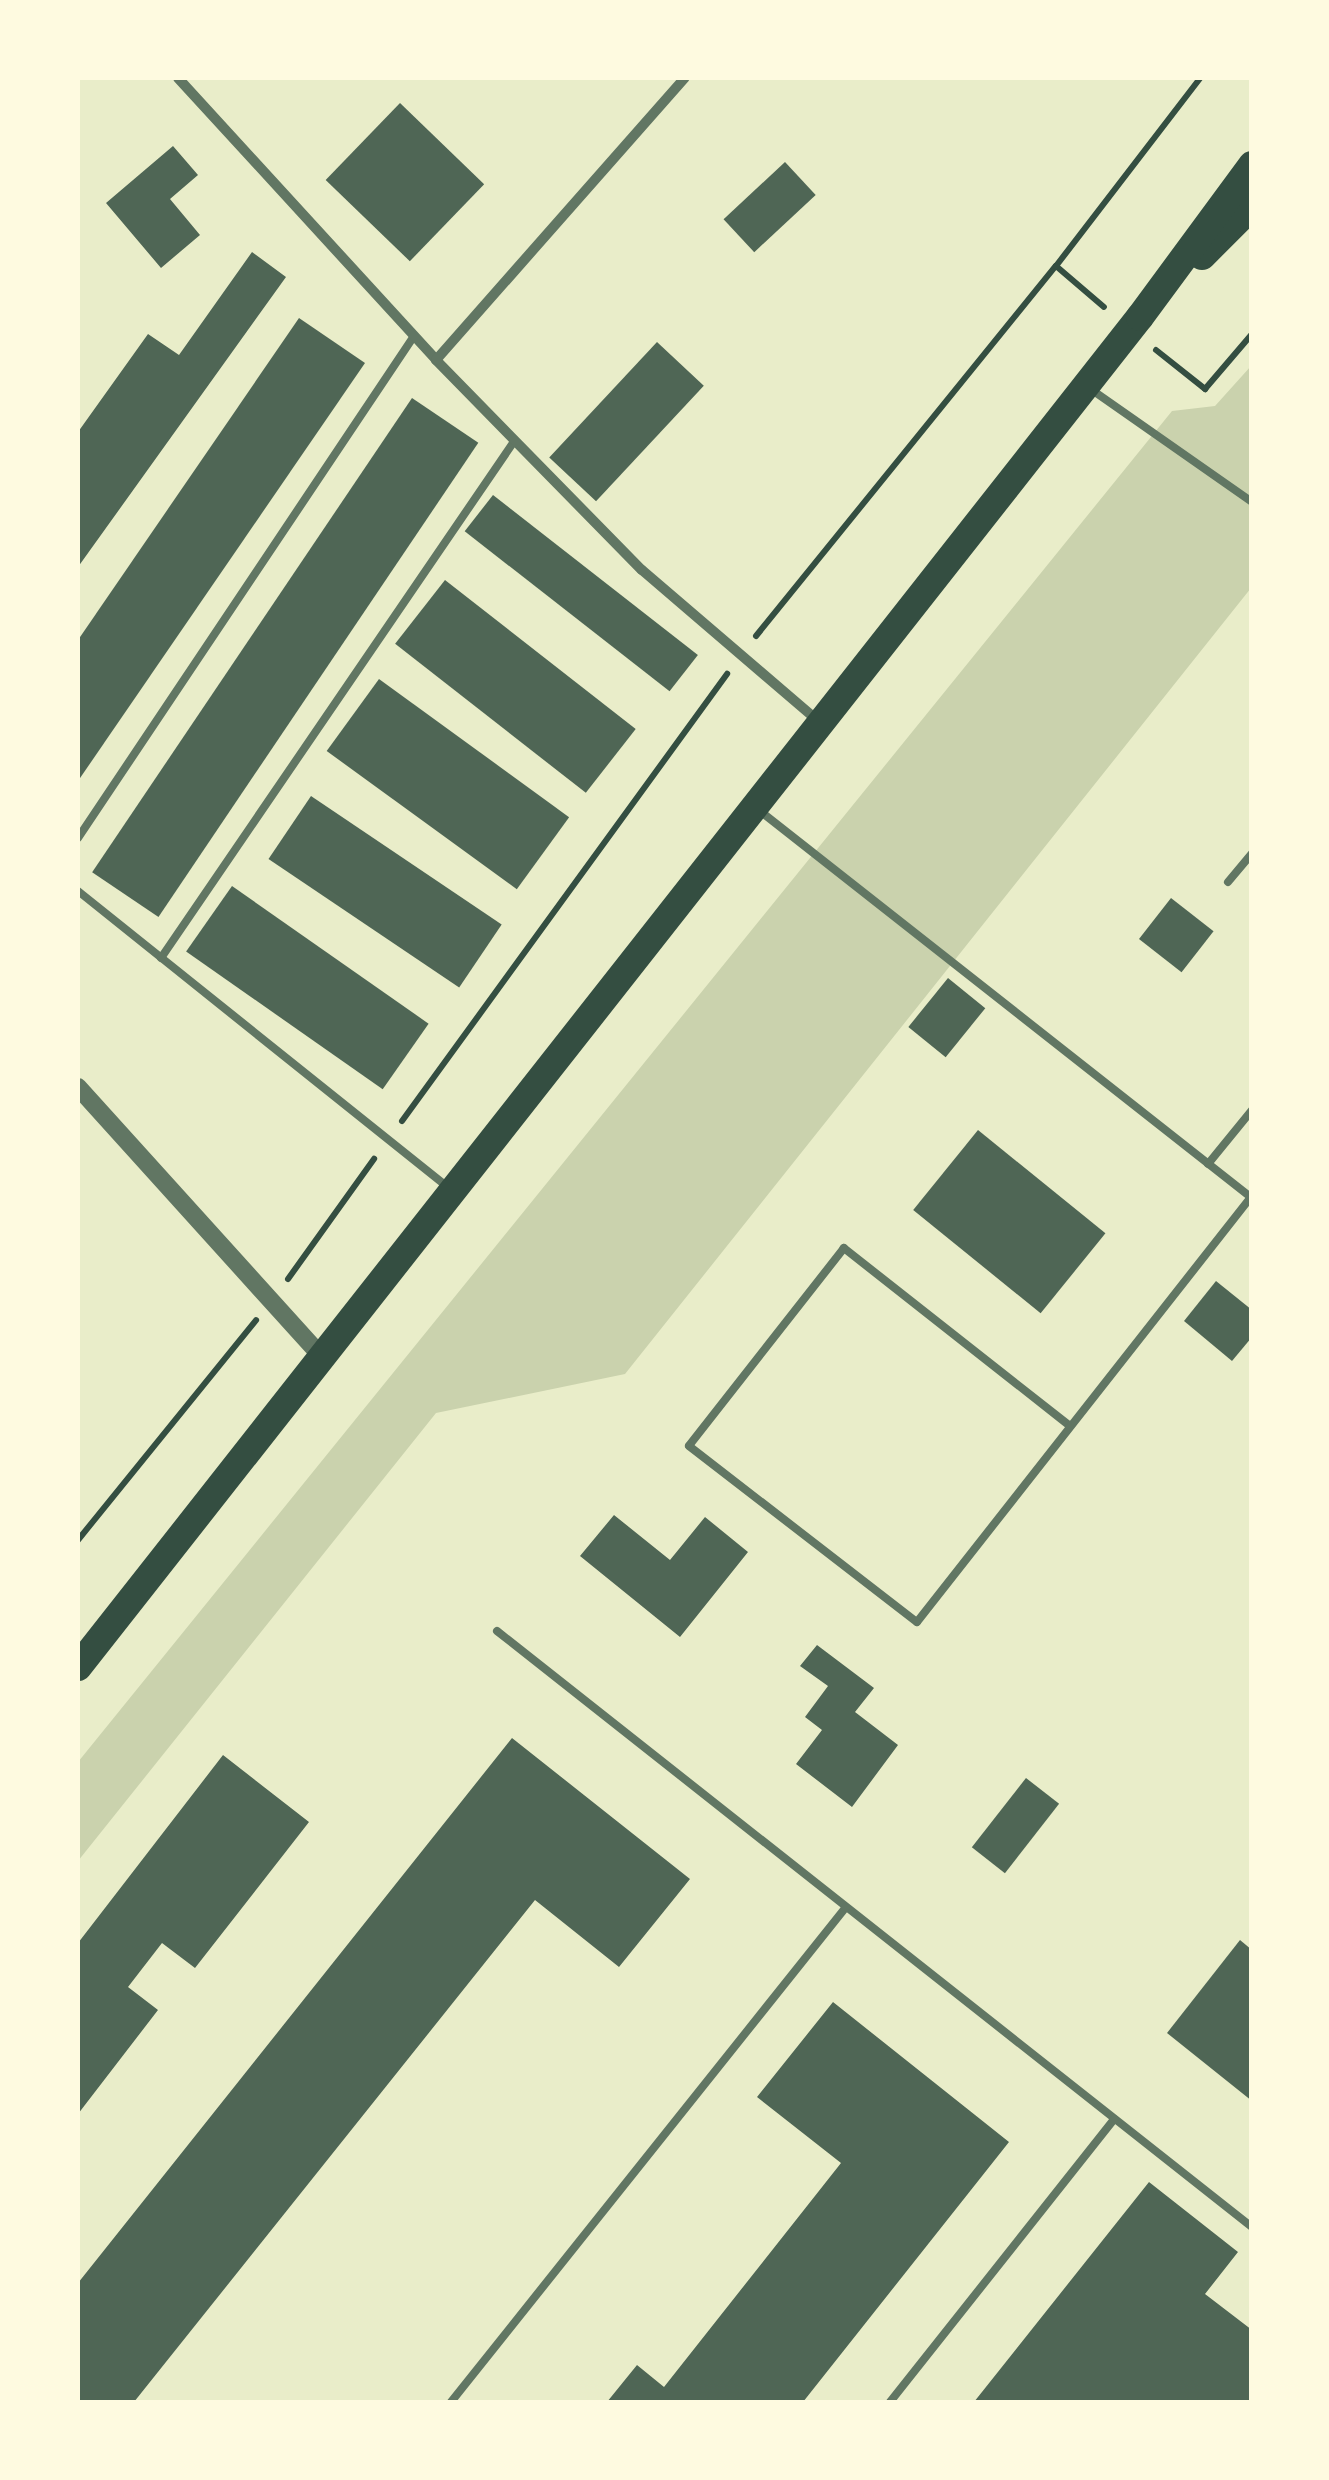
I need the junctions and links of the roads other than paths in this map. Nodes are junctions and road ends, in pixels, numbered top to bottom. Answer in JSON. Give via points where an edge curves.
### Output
{"nodes":[{"id":1,"x":178,"y":78,"type":"edge"},
{"id":2,"x":684,"y":78,"type":"edge"},
{"id":3,"x":1252,"y":165,"type":"edge"},
{"id":4,"x":1252,"y":206,"type":"edge"},
{"id":5,"x":1140,"y":317,"type":"junction"},
{"id":6,"x":414,"y":336,"type":"junction"},
{"id":7,"x":436,"y":360,"type":"junction"},
{"id":8,"x":1085,"y":385,"type":"junction"},
{"id":9,"x":515,"y":440,"type":"junction"},
{"id":10,"x":1252,"y":502,"type":"edge"},
{"id":11,"x":819,"y":722,"type":"junction"},
{"id":12,"x":754,"y":806,"type":"junction"},
{"id":13,"x":78,"y":838,"type":"edge"},
{"id":14,"x":1252,"y":853,"type":"edge"},
{"id":15,"x":1228,"y":882,"type":"dead end"},
{"id":16,"x":78,"y":891,"type":"edge"},
{"id":17,"x":161,"y":958,"type":"junction"},
{"id":18,"x":78,"y":1087,"type":"edge"},
{"id":19,"x":1252,"y":1110,"type":"edge"},
{"id":20,"x":1208,"y":1164,"type":"junction"},
{"id":21,"x":454,"y":1193,"type":"junction"},
{"id":22,"x":1251,"y":1198,"type":"edge"},
{"id":23,"x":322,"y":1357,"type":"junction"},
{"id":24,"x":1070,"y":1426,"type":"junction"},
{"id":25,"x":497,"y":1630,"type":"dead end"},
{"id":26,"x":78,"y":1667,"type":"edge"},
{"id":27,"x":846,"y":1907,"type":"junction"},
{"id":28,"x":1114,"y":2119,"type":"junction"},
{"id":29,"x":1252,"y":2228,"type":"edge"},
{"id":30,"x":450,"y":2402,"type":"edge"},
{"id":31,"x":890,"y":2402,"type":"edge"}],
"edges":[{"from":1,"to":6,"type":"street"},
{"from":2,"to":7,"type":"street"},
{"from":3,"to":5,"type":"highway"},
{"from":4,"to":5,"type":"highway"},
{"from":5,"to":8,"type":"highway"},
{"from":6,"to":7,"type":"street"},
{"from":6,"to":13,"type":"lane"},
{"from":7,"to":9,"type":"street"},
{"from":8,"to":10,"type":"lane"},
{"from":8,"to":11,"type":"highway"},
{"from":9,"to":11,"type":"street","via":[[642,570]]},
{"from":9,"to":17,"type":"lane"},
{"from":11,"to":12,"type":"highway"},
{"from":12,"to":20,"type":"lane"},
{"from":12,"to":21,"type":"highway"},
{"from":14,"to":15,"type":"lane"},
{"from":16,"to":17,"type":"lane"},
{"from":17,"to":21,"type":"lane"},
{"from":18,"to":23,"type":"street"},
{"from":19,"to":20,"type":"lane"},
{"from":20,"to":22,"type":"lane"},
{"from":21,"to":23,"type":"highway"},
{"from":22,"to":24,"type":"lane"},
{"from":23,"to":26,"type":"highway"},
{"from":24,"to":24,"type":"lane","via":[[917,1622],[689,1446],[844,1248]]},
{"from":25,"to":27,"type":"lane"},
{"from":27,"to":28,"type":"lane"},
{"from":27,"to":30,"type":"lane"},
{"from":28,"to":29,"type":"lane"},
{"from":28,"to":31,"type":"lane"}]}
